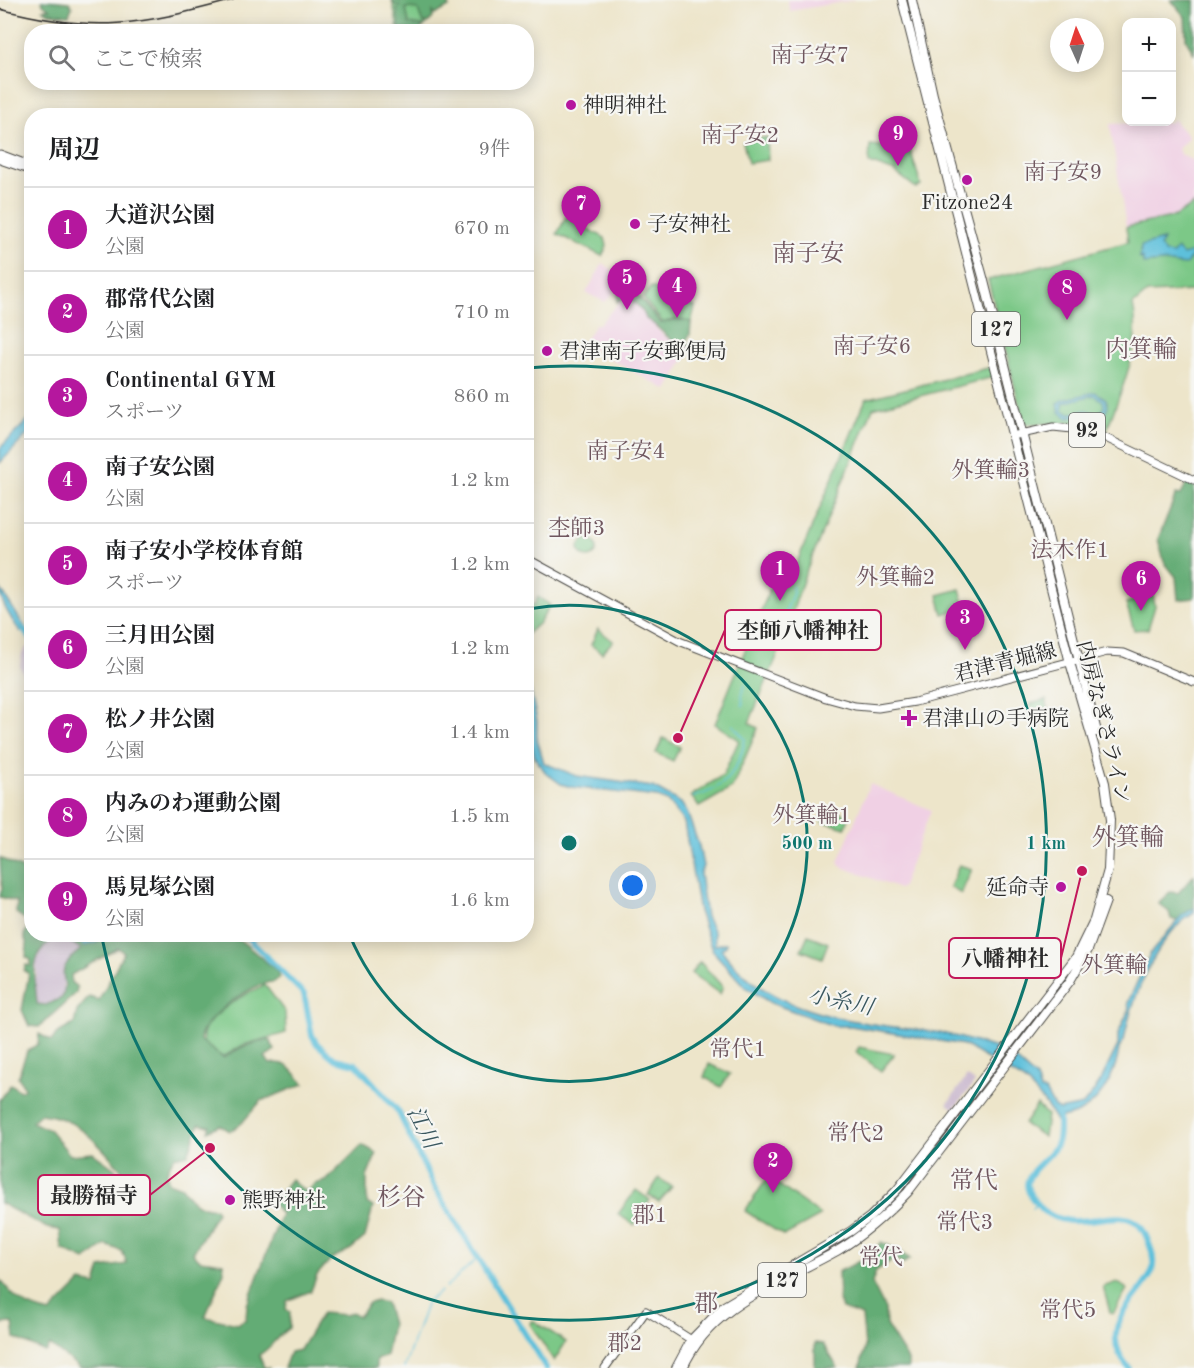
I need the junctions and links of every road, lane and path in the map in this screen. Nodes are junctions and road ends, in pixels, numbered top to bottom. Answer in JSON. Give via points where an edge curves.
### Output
{"nodes":[{"id":1,"x":902,"y":0,"type":"edge"},
{"id":2,"x":912,"y":0,"type":"edge"},
{"id":3,"x":0,"y":154,"type":"edge"},
{"id":4,"x":0,"y":160,"type":"edge"},
{"id":5,"x":24,"y":163,"type":"edge"},
{"id":6,"x":24,"y":168,"type":"edge"},
{"id":7,"x":1023,"y":433,"type":"junction"},
{"id":8,"x":1011,"y":436,"type":"junction"},
{"id":9,"x":1194,"y":480,"type":"edge"},
{"id":10,"x":534,"y":560,"type":"edge"},
{"id":11,"x":1073,"y":660,"type":"junction"},
{"id":12,"x":1194,"y":682,"type":"edge"},
{"id":13,"x":694,"y":1342,"type":"junction"},
{"id":14,"x":605,"y":1368,"type":"edge"},
{"id":15,"x":676,"y":1368,"type":"edge"},
{"id":16,"x":683,"y":1368,"type":"edge"}],
"edges":[{"from":1,"to":8,"type":"highway","name":"内房なぎさライン","number":"127"},
{"from":2,"to":7,"type":"highway","name":"内房なぎさライン","number":"127","via":[[933,95]]},
{"from":3,"to":5,"type":"main road"},
{"from":4,"to":6,"type":"main road"},
{"from":7,"to":8,"type":"main road","number":"92"},
{"from":7,"to":9,"type":"main road","number":"92","via":[[1053,426],[1091,431]]},
{"from":7,"to":11,"type":"highway","name":"内房なぎさライン","number":"127"},
{"from":8,"to":11,"type":"highway","name":"内房なぎさライン","number":"127"},
{"from":10,"to":11,"type":"main road","name":"君津青堀線","via":[[678,641],[848,705],[878,708],[915,702]]},
{"from":11,"to":12,"type":"main road","name":"君津青堀線","via":[[1116,651]]},
{"from":11,"to":13,"type":"highway","name":"内房なぎさライン","number":"127","via":[[1105,783],[1110,830],[1108,870],[1094,920],[1076,957],[904,1182],[870,1218],[738,1296],[709,1319]]},
{"from":11,"to":13,"type":"highway","name":"内房なぎさライン","number":"127","via":[[1113,801],[1112,870],[1103,913],[1082,962],[999,1076],[879,1222],[837,1251],[728,1311]]},
{"from":13,"to":14,"type":"main road","via":[[646,1311]]},
{"from":13,"to":15,"type":"highway","name":"内房なぎさライン","number":"127"},
{"from":13,"to":16,"type":"highway","name":"内房なぎさライン","number":"127"}]}
